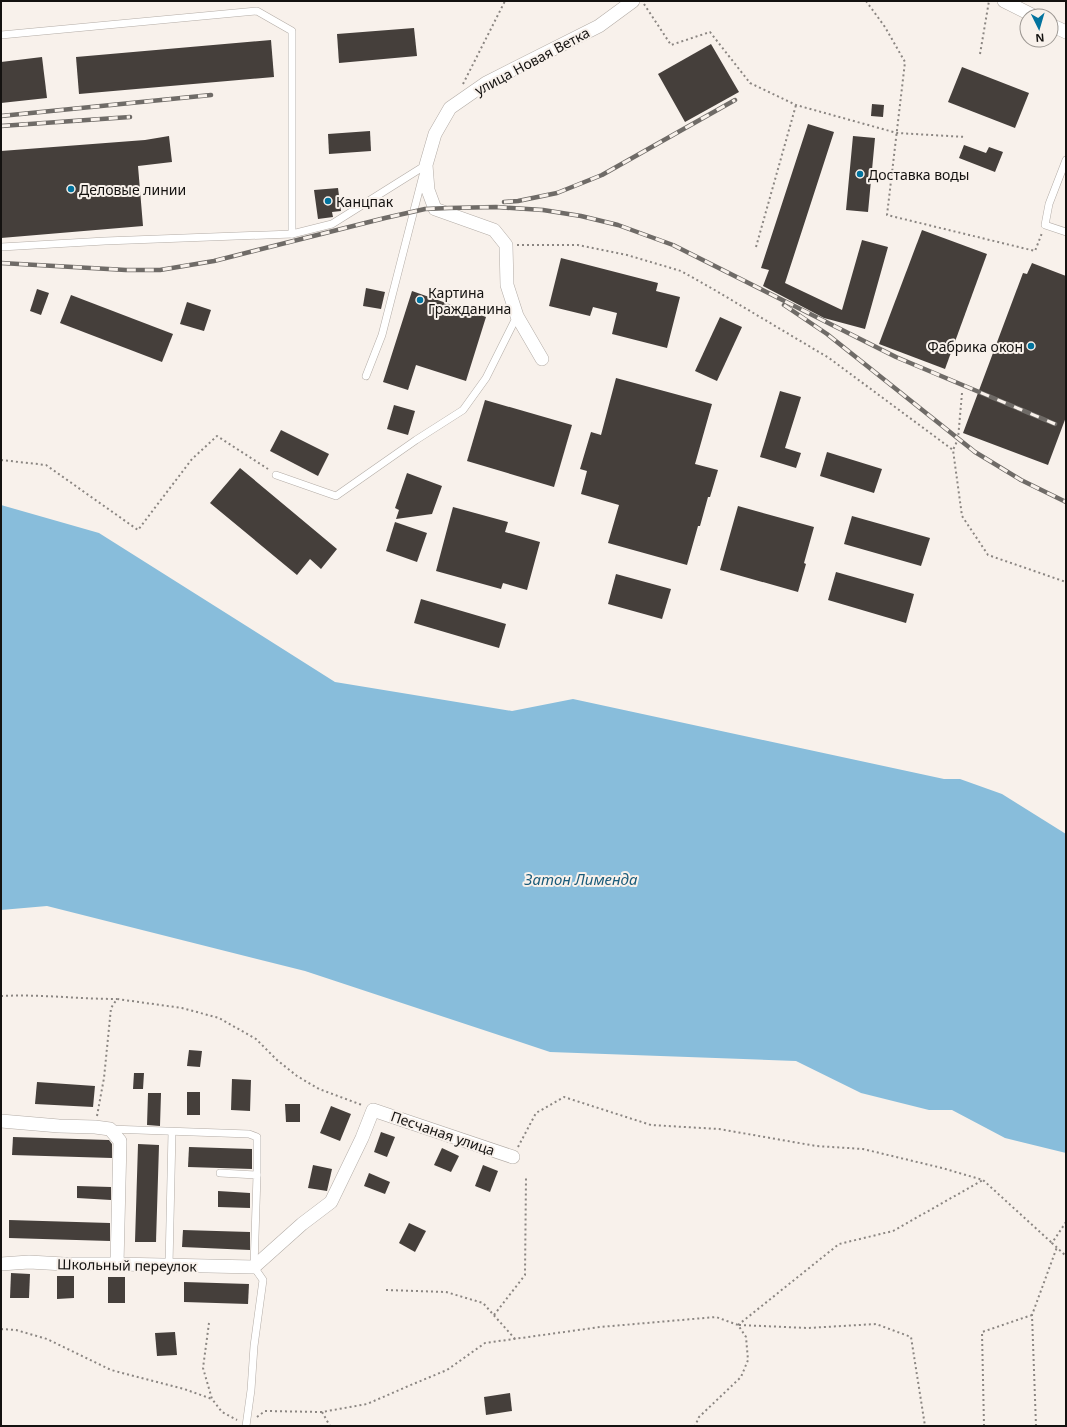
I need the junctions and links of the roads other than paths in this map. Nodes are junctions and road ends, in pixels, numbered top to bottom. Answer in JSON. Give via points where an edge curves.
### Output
{"nodes":[{"id":1,"x":633,"y":1,"type":"edge"},
{"id":2,"x":1004,"y":1,"type":"edge"},
{"id":3,"x":1019,"y":8,"type":"edge"},
{"id":4,"x":1,"y":35,"type":"edge"},
{"id":5,"x":1066,"y":160,"type":"edge"},
{"id":6,"x":426,"y":165,"type":"junction"},
{"id":7,"x":1066,"y":232,"type":"edge"},
{"id":8,"x":292,"y":234,"type":"junction"},
{"id":9,"x":1,"y":247,"type":"edge"},
{"id":10,"x":517,"y":316,"type":"junction"},
{"id":11,"x":542,"y":359,"type":"dead end"},
{"id":12,"x":366,"y":376,"type":"dead end"},
{"id":13,"x":276,"y":474,"type":"road end"},
{"id":14,"x":1,"y":1121,"type":"edge"},
{"id":15,"x":110,"y":1129,"type":"junction"},
{"id":16,"x":172,"y":1132,"type":"junction"},
{"id":17,"x":513,"y":1157,"type":"road end"},
{"id":18,"x":220,"y":1173,"type":"dead end"},
{"id":19,"x":257,"y":1175,"type":"junction"},
{"id":20,"x":1,"y":1264,"type":"edge"},
{"id":21,"x":117,"y":1264,"type":"junction"},
{"id":22,"x":169,"y":1265,"type":"junction"},
{"id":23,"x":254,"y":1267,"type":"junction"},
{"id":24,"x":246,"y":1425,"type":"edge"}],
"edges":[{"from":1,"to":6,"type":"street","name":"улица Новая Ветка","via":[[599,26],[486,83],[450,108],[435,134]]},
{"from":2,"to":3,"type":"street"},
{"from":4,"to":8,"type":"lane","via":[[257,11],[292,31]]},
{"from":5,"to":7,"type":"lane","via":[[1049,204],[1045,225]]},
{"from":6,"to":8,"type":"lane","via":[[332,224]]},
{"from":6,"to":10,"type":"street","name":"улица Новая Ветка","via":[[428,190],[435,208],[494,230],[506,245],[507,285]]},
{"from":6,"to":12,"type":"lane","via":[[382,335]]},
{"from":8,"to":9,"type":"lane"},
{"from":10,"to":11,"type":"street"},
{"from":10,"to":13,"type":"lane","via":[[486,378],[463,410],[336,496]]},
{"from":14,"to":15,"type":"street"},
{"from":15,"to":16,"type":"lane"},
{"from":15,"to":21,"type":"street","via":[[120,1141]]},
{"from":16,"to":19,"type":"lane","via":[[257,1137]]},
{"from":16,"to":22,"type":"lane"},
{"from":17,"to":23,"type":"street","name":"Песчаная улица","via":[[373,1110],[331,1202]]},
{"from":18,"to":19,"type":"lane"},
{"from":19,"to":23,"type":"lane"},
{"from":20,"to":21,"type":"street","name":"Школьный переулок"},
{"from":21,"to":22,"type":"street","name":"Школьный переулок"},
{"from":22,"to":23,"type":"street","name":"Школьный переулок"},
{"from":23,"to":24,"type":"lane","via":[[263,1280]]}]}
